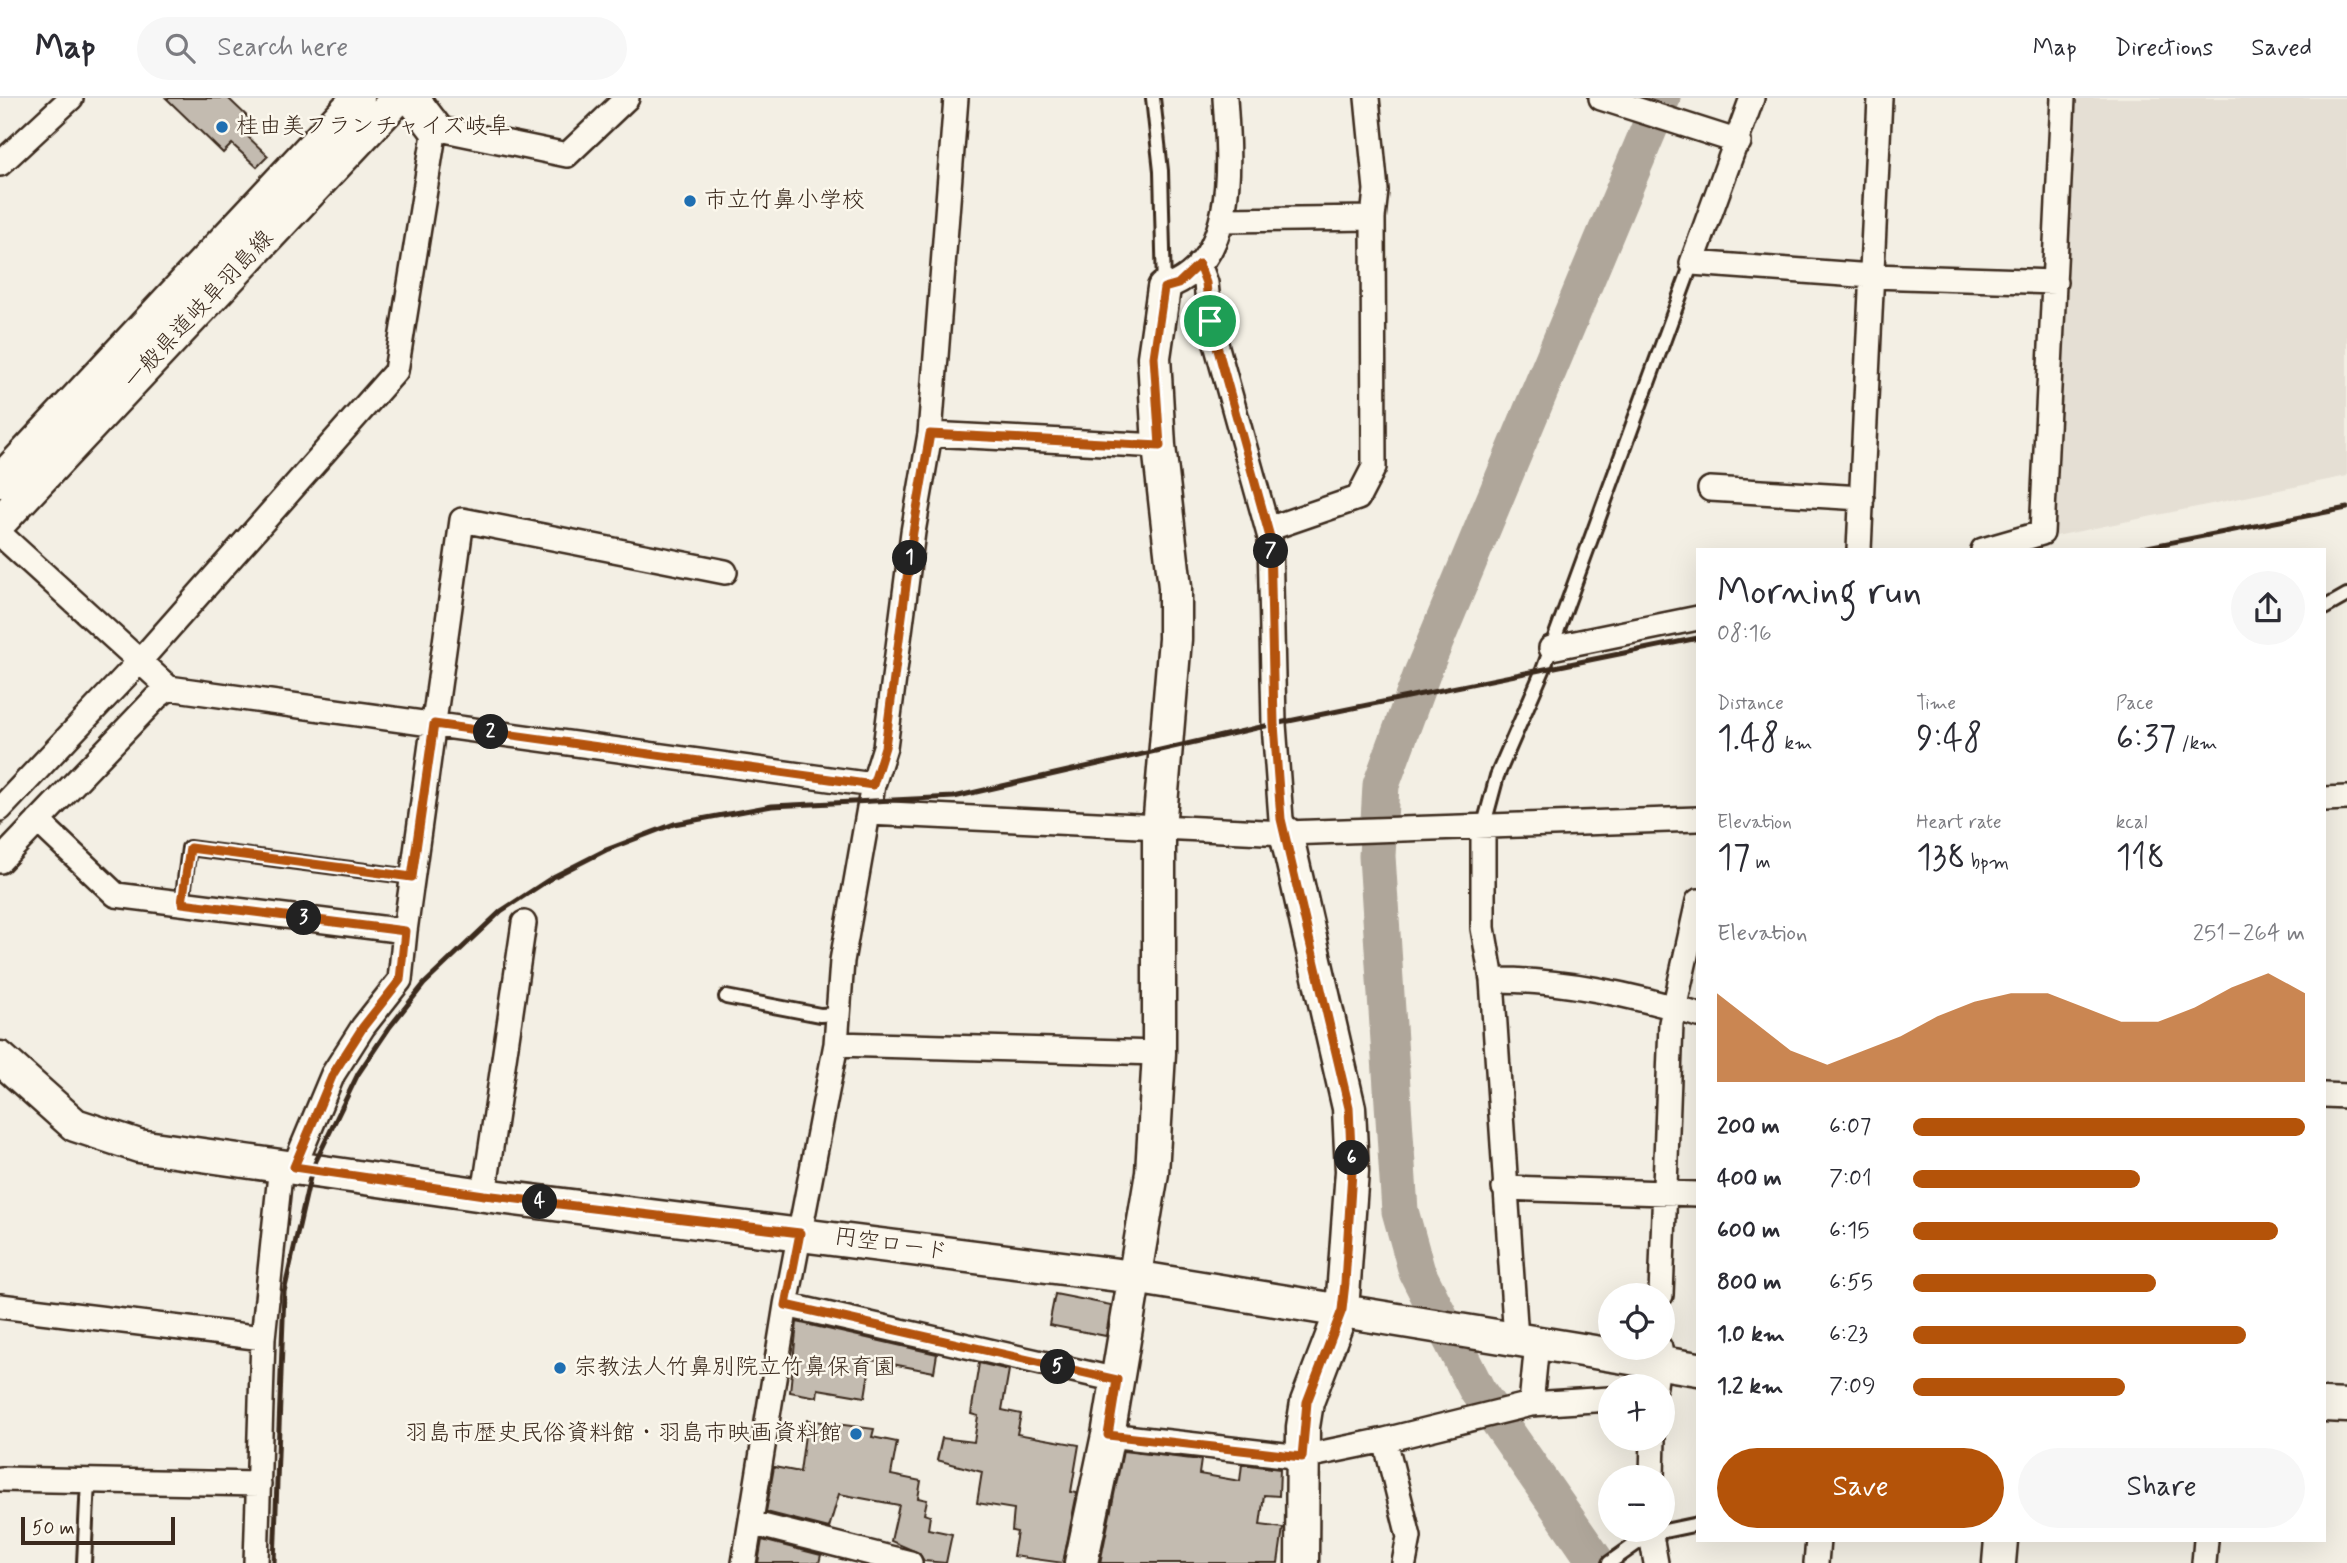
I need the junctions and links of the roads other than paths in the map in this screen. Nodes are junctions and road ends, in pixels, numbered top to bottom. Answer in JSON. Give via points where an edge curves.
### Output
{"nodes":[{"id":1,"x":71,"y":98,"type":"edge"},
{"id":2,"x":358,"y":98,"type":"edge"},
{"id":3,"x":398,"y":98,"type":"edge"},
{"id":4,"x":412,"y":98,"type":"edge"},
{"id":5,"x":627,"y":98,"type":"edge"},
{"id":6,"x":956,"y":98,"type":"edge"},
{"id":7,"x":1153,"y":98,"type":"edge"},
{"id":8,"x":1225,"y":98,"type":"edge"},
{"id":9,"x":1367,"y":98,"type":"edge"},
{"id":10,"x":1601,"y":98,"type":"edge"},
{"id":11,"x":1752,"y":98,"type":"edge"},
{"id":12,"x":1880,"y":98,"type":"edge"},
{"id":13,"x":2063,"y":98,"type":"edge"},
{"id":14,"x":435,"y":128,"type":"junction"},
{"id":15,"x":1739,"y":142,"type":"junction"},
{"id":16,"x":0,"y":164,"type":"edge"},
{"id":17,"x":1373,"y":218,"type":"junction"},
{"id":18,"x":1223,"y":220,"type":"junction"},
{"id":19,"x":1692,"y":263,"type":"junction"},
{"id":20,"x":1199,"y":264,"type":"junction"},
{"id":21,"x":1872,"y":276,"type":"junction"},
{"id":22,"x":2055,"y":282,"type":"junction"},
{"id":23,"x":1164,"y":288,"type":"junction"},
{"id":24,"x":930,"y":434,"type":"junction"},
{"id":25,"x":1160,"y":446,"type":"junction"},
{"id":26,"x":0,"y":481,"type":"edge"},
{"id":27,"x":1710,"y":489,"type":"dead end"},
{"id":28,"x":1862,"y":498,"type":"junction"},
{"id":29,"x":0,"y":522,"type":"edge"},
{"id":30,"x":1268,"y":529,"type":"junction"},
{"id":31,"x":0,"y":534,"type":"edge"},
{"id":32,"x":1859,"y":548,"type":"edge"},
{"id":33,"x":1990,"y":548,"type":"edge"},
{"id":34,"x":724,"y":572,"type":"dead end"},
{"id":35,"x":2347,"y":595,"type":"edge"},
{"id":36,"x":2326,"y":607,"type":"edge"},
{"id":37,"x":1696,"y":618,"type":"edge"},
{"id":38,"x":1551,"y":648,"type":"junction"},
{"id":39,"x":138,"y":663,"type":"junction"},
{"id":40,"x":169,"y":688,"type":"junction"},
{"id":41,"x":434,"y":724,"type":"junction"},
{"id":42,"x":873,"y":785,"type":"junction"},
{"id":43,"x":2347,"y":798,"type":"edge"},
{"id":44,"x":2326,"y":799,"type":"edge"},
{"id":45,"x":0,"y":808,"type":"edge"},
{"id":46,"x":869,"y":813,"type":"junction"},
{"id":47,"x":1696,"y":819,"type":"edge"},
{"id":48,"x":38,"y":821,"type":"junction"},
{"id":49,"x":1159,"y":828,"type":"junction"},
{"id":50,"x":1483,"y":828,"type":"junction"},
{"id":51,"x":1286,"y":833,"type":"junction"},
{"id":52,"x":0,"y":861,"type":"edge"},
{"id":53,"x":412,"y":877,"type":"junction"},
{"id":54,"x":182,"y":903,"type":"junction"},
{"id":55,"x":1696,"y":909,"type":"edge"},
{"id":56,"x":524,"y":923,"type":"dead end"},
{"id":57,"x":405,"y":931,"type":"junction"},
{"id":58,"x":1492,"y":980,"type":"junction"},
{"id":59,"x":726,"y":997,"type":"dead end"},
{"id":60,"x":1673,"y":1007,"type":"junction"},
{"id":61,"x":840,"y":1014,"type":"junction"},
{"id":62,"x":1696,"y":1014,"type":"edge"},
{"id":63,"x":836,"y":1044,"type":"junction"},
{"id":64,"x":1160,"y":1053,"type":"junction"},
{"id":65,"x":0,"y":1058,"type":"edge"},
{"id":66,"x":2326,"y":1095,"type":"edge"},
{"id":67,"x":2347,"y":1096,"type":"edge"},
{"id":68,"x":287,"y":1166,"type":"junction"},
{"id":69,"x":1504,"y":1188,"type":"junction"},
{"id":70,"x":1665,"y":1193,"type":"junction"},
{"id":71,"x":1696,"y":1194,"type":"edge"},
{"id":72,"x":484,"y":1195,"type":"junction"},
{"id":73,"x":800,"y":1233,"type":"junction"},
{"id":74,"x":1134,"y":1277,"type":"junction"},
{"id":75,"x":1661,"y":1283,"type":"edge"},
{"id":76,"x":786,"y":1305,"type":"junction"},
{"id":77,"x":0,"y":1306,"type":"edge"},
{"id":78,"x":1342,"y":1310,"type":"junction"},
{"id":79,"x":263,"y":1338,"type":"junction"},
{"id":80,"x":1526,"y":1341,"type":"junction"},
{"id":81,"x":1658,"y":1366,"type":"edge"},
{"id":82,"x":1696,"y":1369,"type":"edge"},
{"id":83,"x":1117,"y":1380,"type":"junction"},
{"id":84,"x":1598,"y":1400,"type":"edge"},
{"id":85,"x":2326,"y":1405,"type":"edge"},
{"id":86,"x":1521,"y":1406,"type":"junction"},
{"id":87,"x":2347,"y":1406,"type":"edge"},
{"id":88,"x":1108,"y":1435,"type":"junction"},
{"id":89,"x":1385,"y":1440,"type":"junction"},
{"id":90,"x":1302,"y":1457,"type":"junction"},
{"id":91,"x":0,"y":1479,"type":"edge"},
{"id":92,"x":88,"y":1481,"type":"junction"},
{"id":93,"x":259,"y":1484,"type":"junction"},
{"id":94,"x":751,"y":1523,"type":"junction"},
{"id":95,"x":1696,"y":1524,"type":"edge"},
{"id":96,"x":1675,"y":1528,"type":"edge"},
{"id":97,"x":1637,"y":1542,"type":"edge"},
{"id":98,"x":1652,"y":1542,"type":"edge"},
{"id":99,"x":1818,"y":1542,"type":"edge"},
{"id":100,"x":2001,"y":1542,"type":"edge"},
{"id":101,"x":2206,"y":1542,"type":"edge"},
{"id":102,"x":84,"y":1563,"type":"edge"},
{"id":103,"x":256,"y":1563,"type":"edge"},
{"id":104,"x":744,"y":1563,"type":"edge"},
{"id":105,"x":910,"y":1563,"type":"edge"},
{"id":106,"x":1081,"y":1563,"type":"edge"},
{"id":107,"x":1303,"y":1563,"type":"edge"},
{"id":108,"x":1404,"y":1563,"type":"edge"},
{"id":109,"x":1609,"y":1563,"type":"edge"},
{"id":110,"x":1656,"y":1563,"type":"edge"},
{"id":111,"x":1816,"y":1563,"type":"edge"},
{"id":112,"x":2000,"y":1563,"type":"edge"},
{"id":113,"x":2204,"y":1563,"type":"edge"}],
"edges":[{"from":1,"to":16,"type":"street"},
{"from":2,"to":26,"type":"street","name":"一般県道岐阜羽島線"},
{"from":3,"to":29,"type":"street","name":"一般県道岐阜羽島線"},
{"from":4,"to":14,"type":"street"},
{"from":5,"to":14,"type":"street","via":[[568,155]]},
{"from":6,"to":24,"type":"street"},
{"from":7,"to":23,"type":"lane","via":[[1161,170]]},
{"from":8,"to":18,"type":"street"},
{"from":9,"to":17,"type":"street","via":[[1376,190]]},
{"from":10,"to":15,"type":"street"},
{"from":11,"to":15,"type":"street"},
{"from":12,"to":21,"type":"street"},
{"from":13,"to":22,"type":"street"},
{"from":14,"to":39,"type":"street","via":[[396,371]]},
{"from":15,"to":19,"type":"street"},
{"from":17,"to":18,"type":"street"},
{"from":17,"to":30,"type":"street","via":[[1374,467],[1358,498]]},
{"from":18,"to":20,"type":"street","via":[[1213,246]]},
{"from":19,"to":21,"type":"street"},
{"from":19,"to":38,"type":"lane"},
{"from":20,"to":23,"type":"street","via":[[1178,284]]},
{"from":20,"to":30,"type":"street","via":[[1213,335]]},
{"from":21,"to":22,"type":"street"},
{"from":21,"to":28,"type":"street"},
{"from":22,"to":33,"type":"street","via":[[2042,533]]},
{"from":23,"to":25,"type":"street","via":[[1154,357]]},
{"from":24,"to":25,"type":"street"},
{"from":24,"to":42,"type":"street","via":[[885,747]]},
{"from":25,"to":49,"type":"street","via":[[1175,587],[1175,639]]},
{"from":27,"to":28,"type":"street"},
{"from":28,"to":32,"type":"street"},
{"from":30,"to":51,"type":"street","via":[[1274,724]]},
{"from":31,"to":39,"type":"street"},
{"from":34,"to":41,"type":"street","via":[[462,520]]},
{"from":35,"to":36,"type":"lane"},
{"from":37,"to":38,"type":"street"},
{"from":38,"to":50,"type":"lane","via":[[1497,776]]},
{"from":39,"to":40,"type":"street"},
{"from":39,"to":45,"type":"street"},
{"from":40,"to":41,"type":"street"},
{"from":40,"to":48,"type":"street"},
{"from":41,"to":42,"type":"street"},
{"from":41,"to":53,"type":"street"},
{"from":42,"to":46,"type":"street"},
{"from":43,"to":44,"type":"street"},
{"from":46,"to":49,"type":"street"},
{"from":46,"to":61,"type":"street","via":[[842,961]]},
{"from":47,"to":50,"type":"street"},
{"from":48,"to":52,"type":"street"},
{"from":48,"to":54,"type":"street","via":[[116,895]]},
{"from":49,"to":51,"type":"street"},
{"from":49,"to":64,"type":"street"},
{"from":50,"to":51,"type":"street"},
{"from":50,"to":58,"type":"street","via":[[1483,928]]},
{"from":51,"to":78,"type":"street","via":[[1349,1108],[1352,1171]]},
{"from":53,"to":54,"type":"lane","via":[[190,848]]},
{"from":53,"to":57,"type":"street"},
{"from":54,"to":57,"type":"street"},
{"from":55,"to":60,"type":"street"},
{"from":56,"to":72,"type":"street"},
{"from":57,"to":68,"type":"street","via":[[400,980],[333,1074]]},
{"from":58,"to":60,"type":"street","via":[[1519,979]]},
{"from":58,"to":69,"type":"street"},
{"from":59,"to":61,"type":"lane","via":[[820,1015]]},
{"from":60,"to":62,"type":"street"},
{"from":60,"to":70,"type":"street"},
{"from":61,"to":63,"type":"street"},
{"from":63,"to":64,"type":"street"},
{"from":63,"to":73,"type":"street"},
{"from":64,"to":74,"type":"street","via":[[1153,1173]]},
{"from":65,"to":68,"type":"street","name":"円空ロード","via":[[75,1125],[139,1146]]},
{"from":66,"to":67,"type":"street"},
{"from":68,"to":72,"type":"street","name":"円空ロード"},
{"from":68,"to":79,"type":"street"},
{"from":69,"to":70,"type":"street"},
{"from":69,"to":80,"type":"street"},
{"from":70,"to":71,"type":"street"},
{"from":70,"to":75,"type":"street"},
{"from":72,"to":73,"type":"street","name":"円空ロード"},
{"from":73,"to":74,"type":"street","name":"円空ロード"},
{"from":73,"to":76,"type":"street"},
{"from":74,"to":78,"type":"street","name":"円空ロード"},
{"from":74,"to":83,"type":"street"},
{"from":76,"to":83,"type":"street"},
{"from":76,"to":94,"type":"street"},
{"from":77,"to":79,"type":"street"},
{"from":78,"to":80,"type":"street","name":"円空ロード"},
{"from":78,"to":90,"type":"street","via":[[1307,1402]]},
{"from":79,"to":93,"type":"street"},
{"from":80,"to":81,"type":"street","name":"円空ロード"},
{"from":80,"to":86,"type":"street"},
{"from":81,"to":82,"type":"street","name":"円空ロード"},
{"from":83,"to":88,"type":"street"},
{"from":84,"to":86,"type":"street"},
{"from":85,"to":87,"type":"street"},
{"from":86,"to":89,"type":"street"},
{"from":88,"to":90,"type":"street"},
{"from":88,"to":106,"type":"street"},
{"from":89,"to":90,"type":"street"},
{"from":89,"to":108,"type":"street","via":[[1409,1537]]},
{"from":90,"to":107,"type":"street"},
{"from":91,"to":92,"type":"street"},
{"from":92,"to":93,"type":"street"},
{"from":92,"to":102,"type":"lane"},
{"from":93,"to":103,"type":"street"},
{"from":94,"to":104,"type":"street"},
{"from":94,"to":105,"type":"street"},
{"from":95,"to":96,"type":"lane"},
{"from":97,"to":109,"type":"lane"},
{"from":98,"to":110,"type":"street"},
{"from":99,"to":111,"type":"street"},
{"from":100,"to":112,"type":"street"},
{"from":101,"to":113,"type":"street"}]}
